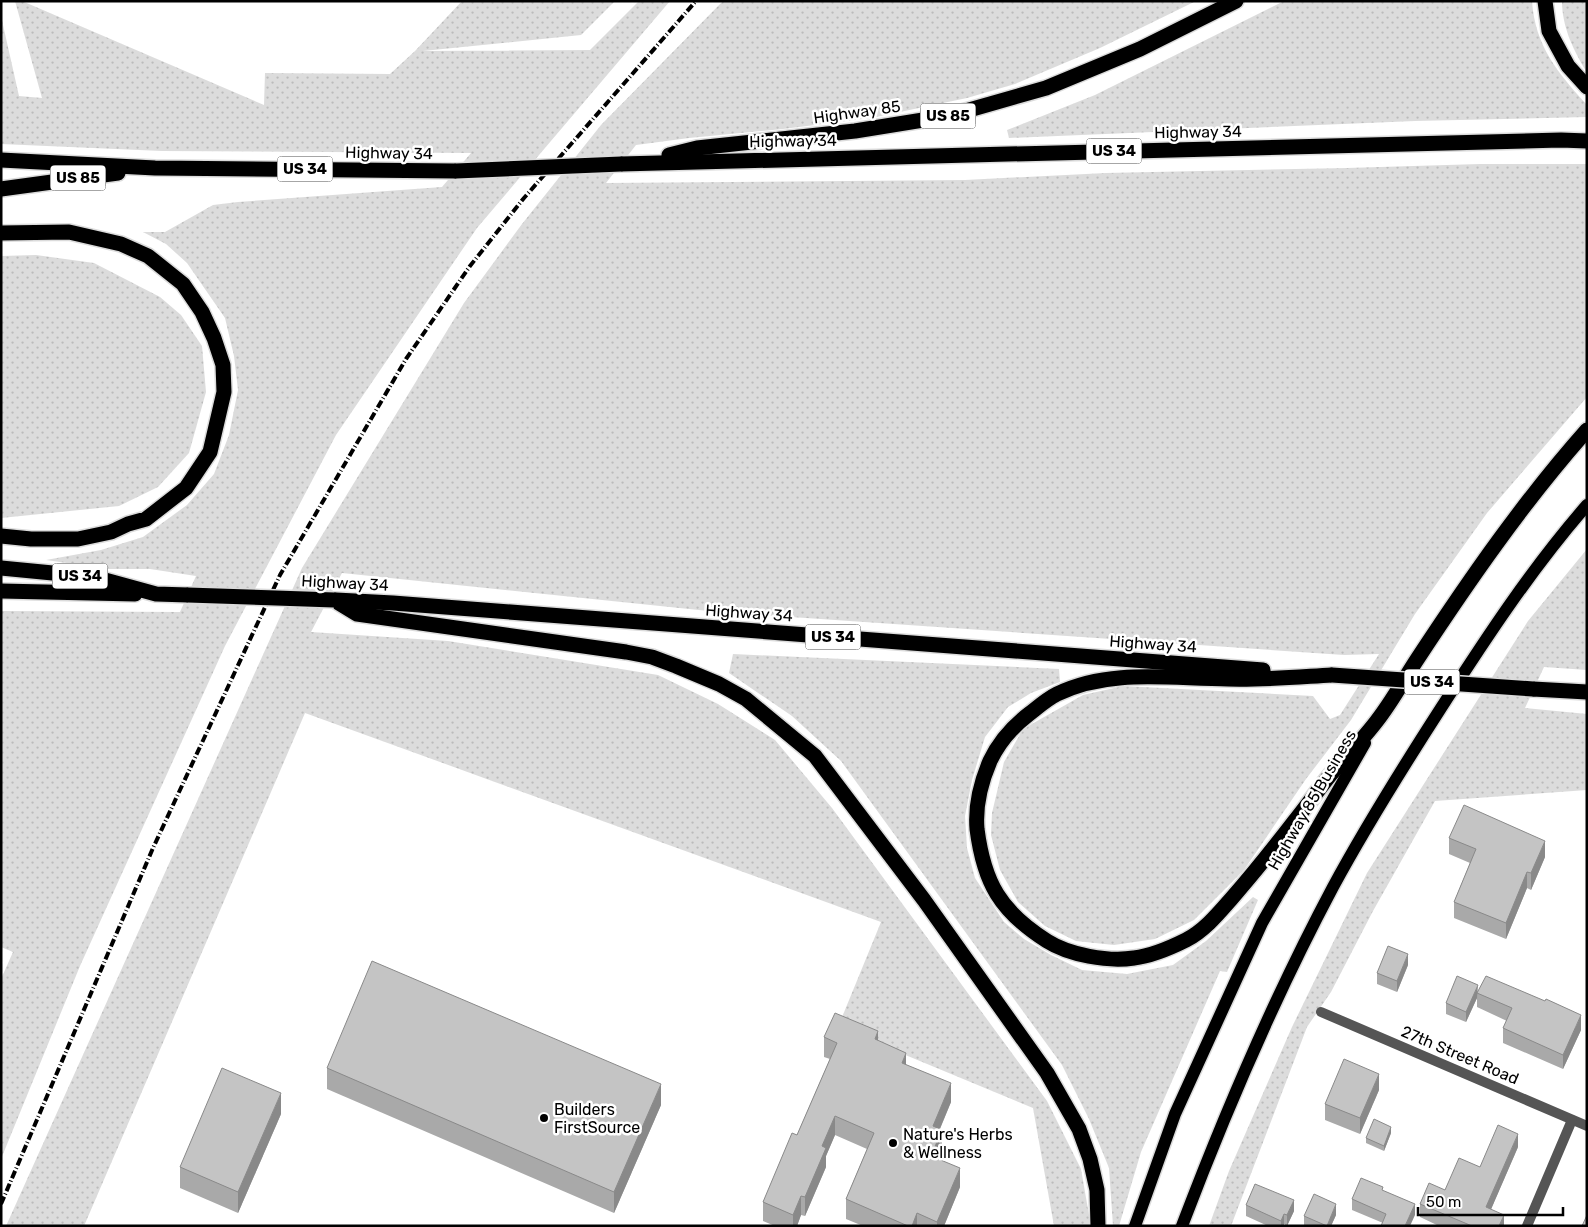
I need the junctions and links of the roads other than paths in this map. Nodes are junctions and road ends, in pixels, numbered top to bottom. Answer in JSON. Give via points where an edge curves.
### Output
{"nodes":[{"id":1,"x":1236,"y":1,"type":"edge"},
{"id":2,"x":1545,"y":1,"type":"edge"},
{"id":3,"x":1587,"y":87,"type":"edge"},
{"id":4,"x":1587,"y":141,"type":"edge"},
{"id":5,"x":1,"y":160,"type":"edge"},
{"id":6,"x":641,"y":162,"type":"junction"},
{"id":7,"x":155,"y":168,"type":"junction"},
{"id":8,"x":1,"y":189,"type":"edge"},
{"id":9,"x":1,"y":233,"type":"edge"},
{"id":10,"x":1587,"y":430,"type":"edge"},
{"id":11,"x":1587,"y":505,"type":"edge"},
{"id":12,"x":1,"y":536,"type":"edge"},
{"id":13,"x":1,"y":568,"type":"edge"},
{"id":14,"x":1,"y":591,"type":"edge"},
{"id":15,"x":156,"y":594,"type":"junction"},
{"id":16,"x":334,"y":600,"type":"junction"},
{"id":17,"x":1332,"y":675,"type":"junction"},
{"id":18,"x":1587,"y":692,"type":"edge"},
{"id":19,"x":1377,"y":721,"type":"junction"},
{"id":20,"x":1322,"y":1012,"type":"dead end"},
{"id":21,"x":1572,"y":1120,"type":"junction"},
{"id":22,"x":1587,"y":1126,"type":"edge"},
{"id":23,"x":1098,"y":1226,"type":"edge"},
{"id":24,"x":1135,"y":1226,"type":"edge"},
{"id":25,"x":1182,"y":1226,"type":"edge"},
{"id":26,"x":1527,"y":1226,"type":"edge"}],
"edges":[{"from":1,"to":6,"type":"highway","name":"Highway 85","number":"US 85","via":[[1140,49],[1046,88],[948,116],[855,131],[697,148]]},
{"from":2,"to":3,"type":"highway","via":[[1548,31],[1568,66]]},
{"from":4,"to":6,"type":"highway","name":"Highway 34","number":"US 34"},
{"from":5,"to":7,"type":"highway","name":"Highway 34","number":"US 34"},
{"from":6,"to":7,"type":"highway","name":"Highway 34","number":"US 34","bridge":true,"via":[[456,171]]},
{"from":7,"to":8,"type":"highway","number":"US 85"},
{"from":9,"to":12,"type":"highway","via":[[69,232],[121,244],[148,256],[184,284],[202,312],[223,364],[224,392],[210,452],[186,488],[146,518],[111,532],[78,539]]},
{"from":10,"to":19,"type":"highway","name":"Highway 85 Business","via":[[1505,530]]},
{"from":11,"to":25,"type":"main road","via":[[1483,643],[1389,789],[1333,887],[1281,991],[1222,1123]]},
{"from":13,"to":15,"type":"highway","name":"Highway 34","number":"US 34","via":[[94,577]]},
{"from":14,"to":15,"type":"highway"},
{"from":15,"to":16,"type":"highway","name":"Highway 34","number":"US 34","bridge":true},
{"from":16,"to":17,"type":"highway","name":"Highway 34","number":"US 34"},
{"from":16,"to":23,"type":"highway","via":[[357,614],[652,657],[719,684],[769,716],[815,756],[924,900],[1047,1073],[1079,1129],[1090,1159],[1097,1190]]},
{"from":17,"to":18,"type":"highway","name":"Highway 34","number":"US 34","bridge":true},
{"from":17,"to":19,"type":"highway","via":[[1230,679],[1126,678],[1071,689],[1038,706],[1018,722],[994,752],[983,779],[977,808],[985,869],[999,898],[1026,927],[1054,945],[1080,954],[1130,959],[1187,940],[1217,915],[1251,877],[1328,777]]},
{"from":19,"to":24,"type":"main road","name":"Highway 85 Business","via":[[1262,923],[1175,1114]]},
{"from":20,"to":21,"type":"street","name":"27th Street Road"},
{"from":21,"to":22,"type":"street","name":"27th Street Road"},
{"from":21,"to":26,"type":"street"}]}
